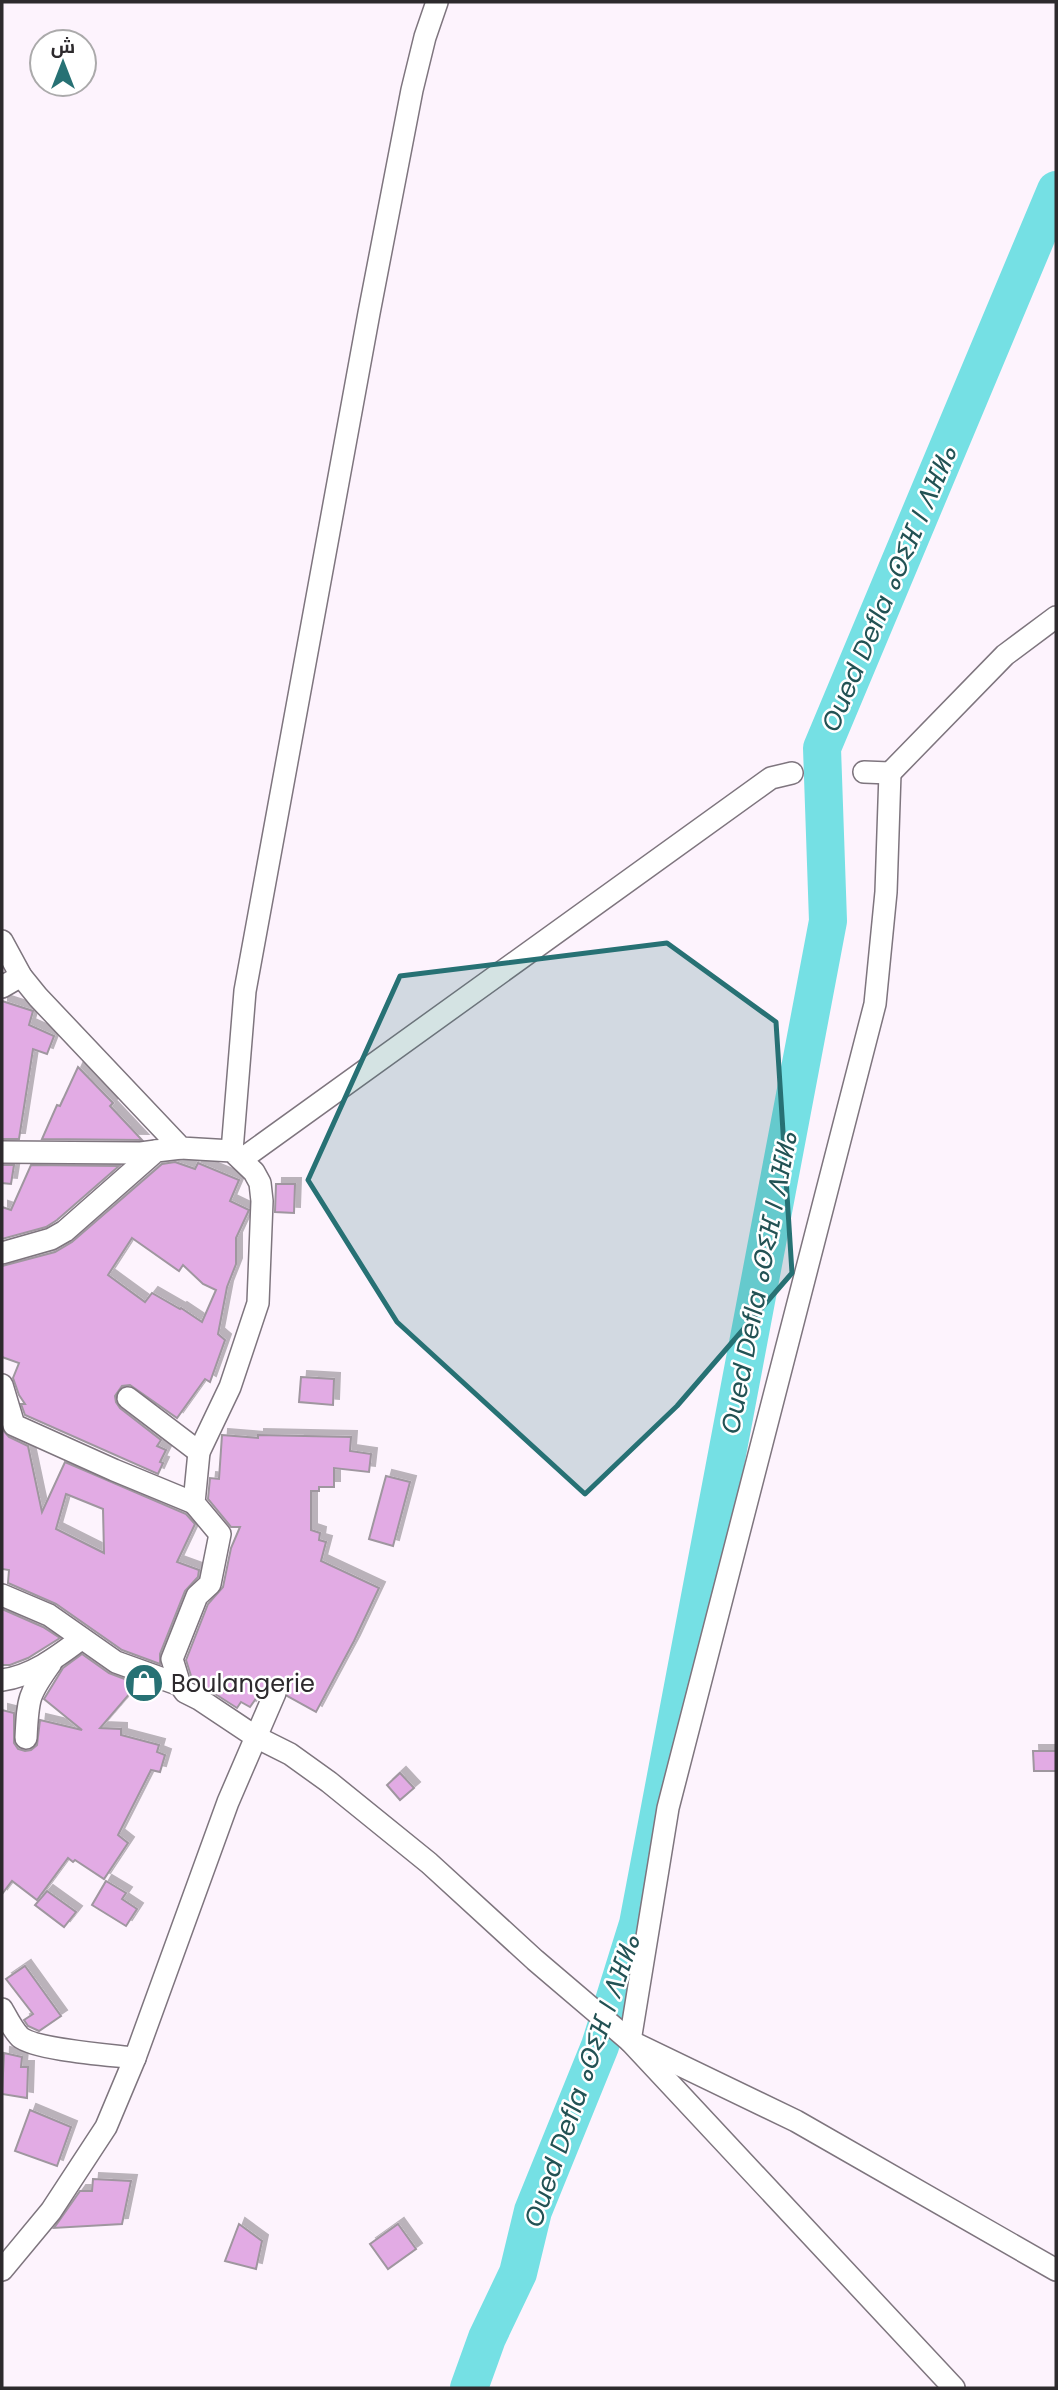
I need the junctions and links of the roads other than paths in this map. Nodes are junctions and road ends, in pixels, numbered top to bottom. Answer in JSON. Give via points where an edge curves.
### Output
{"nodes":[{"id":1,"x":437,"y":2,"type":"edge"},
{"id":2,"x":1056,"y":617,"type":"edge"},
{"id":3,"x":864,"y":772,"type":"dead end"},
{"id":4,"x":792,"y":773,"type":"dead end"},
{"id":5,"x":890,"y":773,"type":"junction"},
{"id":6,"x":2,"y":941,"type":"edge"},
{"id":7,"x":21,"y":976,"type":"junction"},
{"id":8,"x":2,"y":987,"type":"edge"},
{"id":9,"x":181,"y":1148,"type":"junction"},
{"id":10,"x":156,"y":1151,"type":"junction"},
{"id":11,"x":2,"y":1152,"type":"edge"},
{"id":12,"x":237,"y":1155,"type":"junction"},
{"id":13,"x":2,"y":1252,"type":"edge"},
{"id":14,"x":2,"y":1385,"type":"edge"},
{"id":15,"x":128,"y":1398,"type":"dead end"},
{"id":16,"x":199,"y":1452,"type":"junction"},
{"id":17,"x":194,"y":1503,"type":"junction"},
{"id":18,"x":2,"y":1595,"type":"edge"},
{"id":19,"x":81,"y":1639,"type":"junction"},
{"id":20,"x":53,"y":1660,"type":"junction"},
{"id":21,"x":2,"y":1681,"type":"edge"},
{"id":22,"x":180,"y":1685,"type":"junction"},
{"id":23,"x":275,"y":1693,"type":"dead end"},
{"id":24,"x":256,"y":1737,"type":"junction"},
{"id":25,"x":26,"y":1738,"type":"dead end"},
{"id":26,"x":2,"y":2009,"type":"edge"},
{"id":27,"x":629,"y":2040,"type":"junction"},
{"id":28,"x":135,"y":2058,"type":"junction"},
{"id":29,"x":716,"y":2082,"type":"junction"},
{"id":30,"x":699,"y":2116,"type":"junction"},
{"id":31,"x":2,"y":2270,"type":"edge"},
{"id":32,"x":1056,"y":2270,"type":"edge"},
{"id":33,"x":954,"y":2388,"type":"edge"}],
"edges":[{"from":1,"to":12,"type":"street","via":[[409,103],[245,991]]},
{"from":2,"to":5,"type":"street","via":[[1005,655]]},
{"from":3,"to":5,"type":"street"},
{"from":4,"to":12,"type":"street","via":[[771,778]]},
{"from":5,"to":27,"type":"street","via":[[886,892],[875,1004],[668,1808]]},
{"from":6,"to":7,"type":"street"},
{"from":7,"to":8,"type":"street"},
{"from":7,"to":9,"type":"street"},
{"from":9,"to":10,"type":"street"},
{"from":9,"to":12,"type":"street"},
{"from":10,"to":11,"type":"street"},
{"from":10,"to":13,"type":"street","via":[[65,1231]]},
{"from":12,"to":16,"type":"street","via":[[260,1183],[258,1303],[230,1387]]},
{"from":14,"to":17,"type":"street","via":[[14,1424]]},
{"from":15,"to":16,"type":"street"},
{"from":16,"to":17,"type":"street"},
{"from":17,"to":22,"type":"street","via":[[220,1534],[210,1584],[197,1596],[172,1659]]},
{"from":18,"to":19,"type":"street","via":[[49,1615]]},
{"from":19,"to":20,"type":"street"},
{"from":19,"to":22,"type":"street","via":[[116,1662]]},
{"from":20,"to":21,"type":"street"},
{"from":20,"to":25,"type":"street","via":[[28,1700]]},
{"from":22,"to":24,"type":"street"},
{"from":23,"to":24,"type":"street"},
{"from":24,"to":27,"type":"street","via":[[329,1782],[429,1863]]},
{"from":24,"to":28,"type":"street","via":[[197,1883]]},
{"from":26,"to":28,"type":"street","via":[[26,2040]]},
{"from":27,"to":29,"type":"street"},
{"from":27,"to":30,"type":"street"},
{"from":28,"to":31,"type":"street","via":[[106,2127],[51,2211]]},
{"from":29,"to":30,"type":"street"},
{"from":29,"to":32,"type":"street","via":[[796,2121]]},
{"from":30,"to":33,"type":"street"}]}
